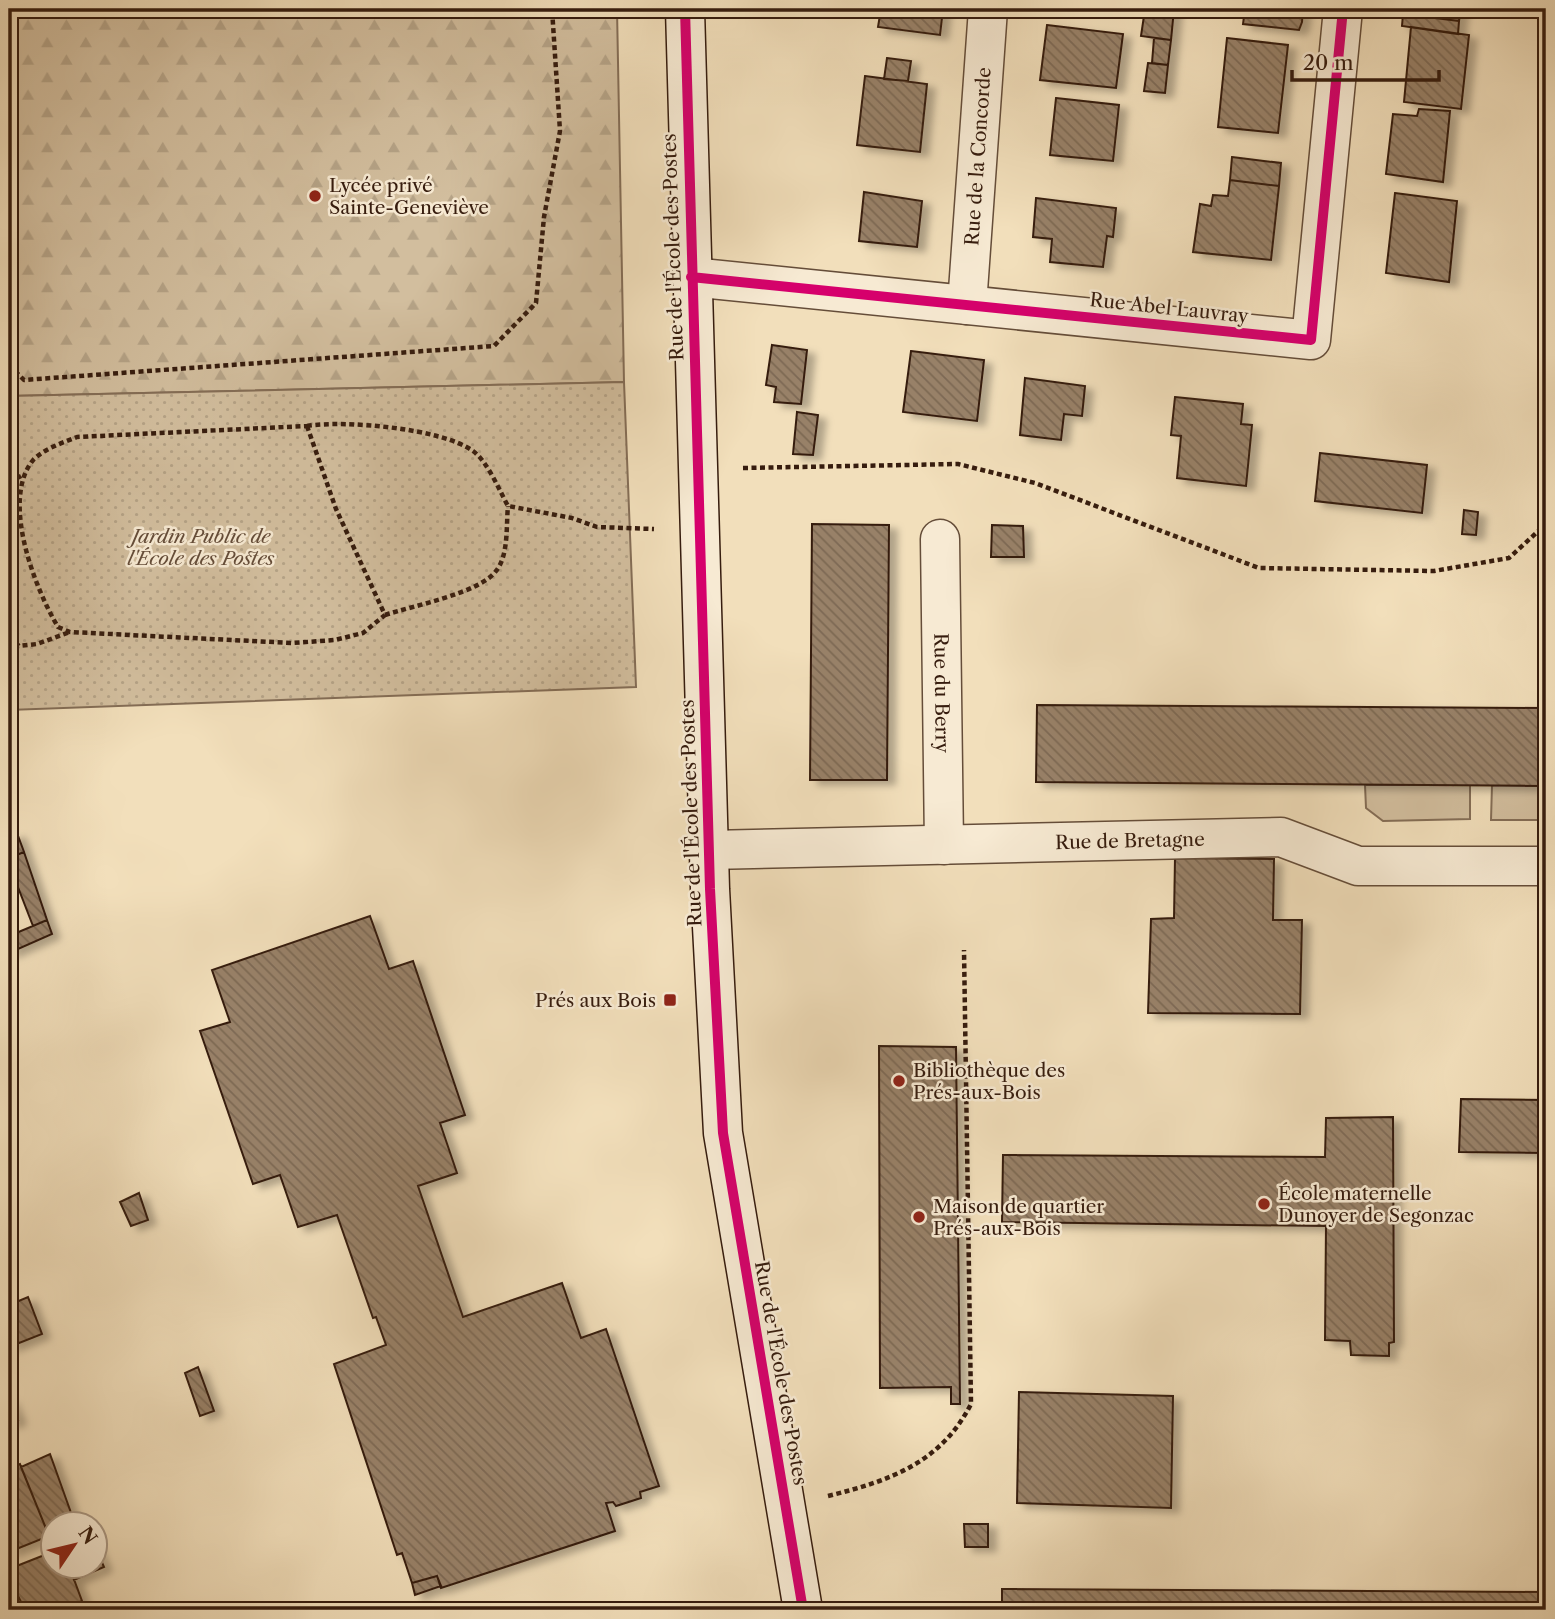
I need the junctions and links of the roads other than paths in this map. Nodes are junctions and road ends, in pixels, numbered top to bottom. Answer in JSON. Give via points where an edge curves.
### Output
{"nodes":[{"id":1,"x":685,"y":9,"type":"edge"},
{"id":2,"x":988,"y":9,"type":"edge"},
{"id":3,"x":1343,"y":9,"type":"edge"},
{"id":4,"x":691,"y":277,"type":"junction"},
{"id":5,"x":967,"y":305,"type":"junction"},
{"id":6,"x":940,"y":539,"type":"dead end"},
{"id":7,"x":944,"y":845,"type":"junction"},
{"id":8,"x":710,"y":850,"type":"junction"},
{"id":9,"x":1546,"y":866,"type":"edge"},
{"id":10,"x":803,"y":1610,"type":"edge"}],
"edges":[{"from":1,"to":4,"type":"street","name":"Rue de l'École des Postes"},
{"from":2,"to":5,"type":"street","name":"Rue de la Concorde"},
{"from":3,"to":5,"type":"street","name":"Rue Abel Lauvray","via":[[1311,340]]},
{"from":4,"to":5,"type":"street","name":"Rue Abel Lauvray"},
{"from":4,"to":8,"type":"street","name":"Rue de l'École des Postes"},
{"from":6,"to":7,"type":"street","name":"Rue du Berry"},
{"from":7,"to":8,"type":"street","name":"Rue de Bretagne"},
{"from":7,"to":9,"type":"street","name":"Rue de Bretagne","via":[[1281,837],[1358,866]]},
{"from":8,"to":10,"type":"street","name":"Rue de l'École des Postes","via":[[723,1133]]}]}
